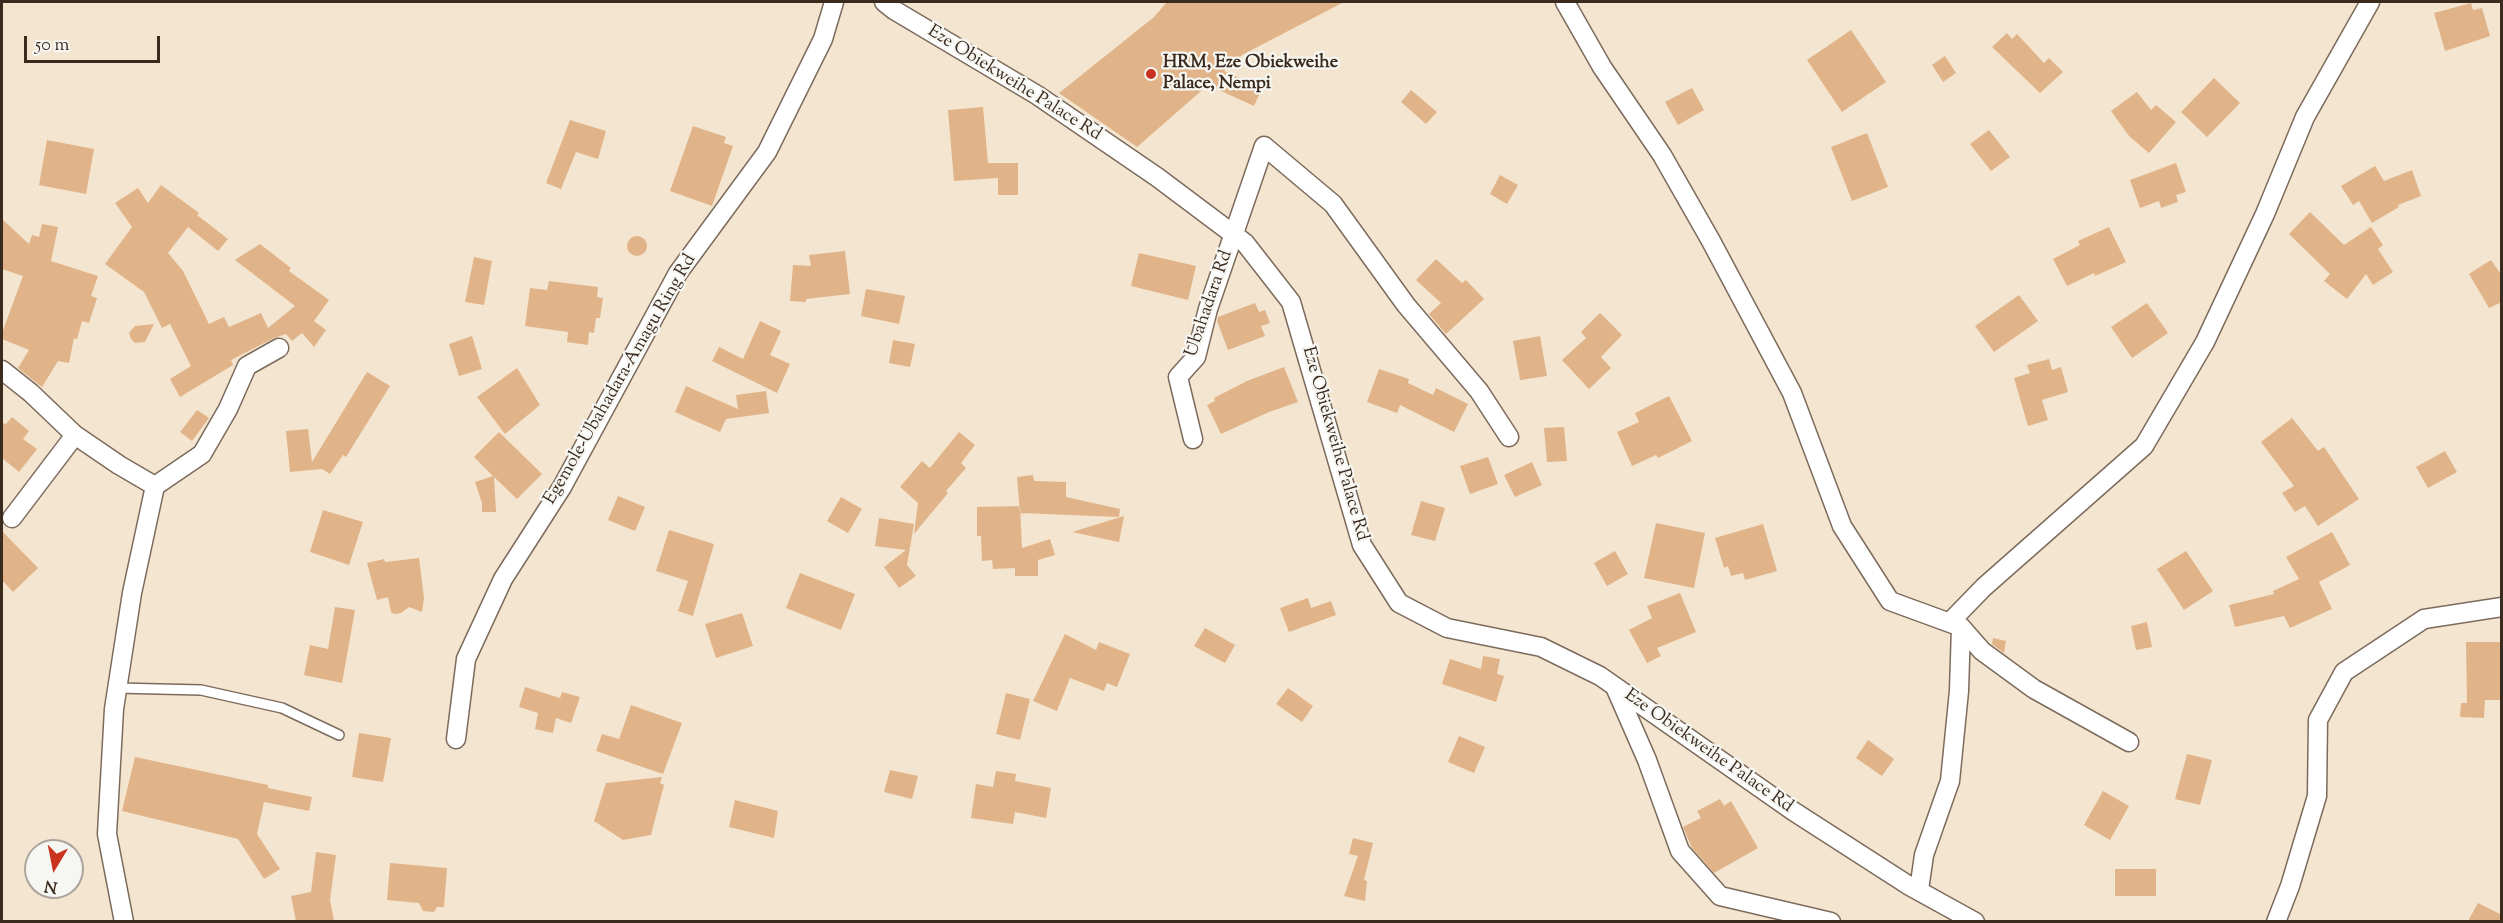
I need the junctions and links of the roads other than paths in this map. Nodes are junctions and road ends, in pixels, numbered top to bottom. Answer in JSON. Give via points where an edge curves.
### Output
{"nodes":[{"id":1,"x":834,"y":2,"type":"edge"},
{"id":2,"x":1565,"y":2,"type":"edge"},
{"id":3,"x":2370,"y":2,"type":"edge"},
{"id":4,"x":887,"y":3,"type":"edge"},
{"id":5,"x":1235,"y":235,"type":"junction"},
{"id":6,"x":279,"y":348,"type":"dead end"},
{"id":7,"x":2,"y":370,"type":"edge"},
{"id":8,"x":75,"y":435,"type":"junction"},
{"id":9,"x":1509,"y":437,"type":"dead end"},
{"id":10,"x":1193,"y":439,"type":"dead end"},
{"id":11,"x":155,"y":486,"type":"junction"},
{"id":12,"x":12,"y":518,"type":"dead end"},
{"id":13,"x":2502,"y":607,"type":"edge"},
{"id":14,"x":1956,"y":624,"type":"junction"},
{"id":15,"x":1614,"y":686,"type":"junction"},
{"id":16,"x":117,"y":688,"type":"junction"},
{"id":17,"x":339,"y":735,"type":"dead end"},
{"id":18,"x":456,"y":739,"type":"dead end"},
{"id":19,"x":2129,"y":742,"type":"dead end"},
{"id":20,"x":1919,"y":890,"type":"junction"},
{"id":21,"x":124,"y":921,"type":"edge"},
{"id":22,"x":1831,"y":921,"type":"edge"},
{"id":23,"x":1975,"y":921,"type":"edge"},
{"id":24,"x":2276,"y":921,"type":"edge"}],
"edges":[{"from":1,"to":18,"type":"street","name":"Egemole-Ubahadara-Amagu Ring Rd","via":[[823,39],[767,152],[678,273],[562,487],[503,579],[466,659]]},
{"from":2,"to":14,"type":"street","via":[[1602,67],[1662,155],[1792,393],[1842,526],[1890,601]]},
{"from":3,"to":14,"type":"street","via":[[2305,117],[2205,342],[2144,446],[1984,587]]},
{"from":4,"to":5,"type":"street","name":"Eze Obiekweihe Palace Rd","via":[[1037,95]]},
{"from":5,"to":9,"type":"street","via":[[1264,146],[1333,204],[1406,305],[1479,391]]},
{"from":5,"to":10,"type":"street","name":"Ubahadara Rd","via":[[1208,309],[1196,357],[1178,377]]},
{"from":5,"to":15,"type":"street","name":"Eze Obiekweihe Palace Rd","via":[[1291,302],[1362,545],[1399,603],[1447,628],[1541,647]]},
{"from":6,"to":11,"type":"street","via":[[247,366],[202,454]]},
{"from":7,"to":8,"type":"street"},
{"from":8,"to":11,"type":"street"},
{"from":8,"to":12,"type":"street"},
{"from":11,"to":16,"type":"street"},
{"from":13,"to":24,"type":"street","via":[[2424,619],[2344,672],[2318,720],[2317,796]]},
{"from":14,"to":19,"type":"street","via":[[1982,651],[2034,689]]},
{"from":14,"to":20,"type":"street","via":[[1959,691],[1950,781],[1924,855]]},
{"from":15,"to":20,"type":"street","name":"Eze Obiekweihe Palace Rd","via":[[1792,811]]},
{"from":15,"to":22,"type":"street","via":[[1680,850],[1720,896]]},
{"from":16,"to":17,"type":"lane","via":[[201,690],[282,708]]},
{"from":16,"to":21,"type":"street","via":[[106,834]]},
{"from":20,"to":23,"type":"street","name":"Eze Obiekweihe Palace Rd"}]}
